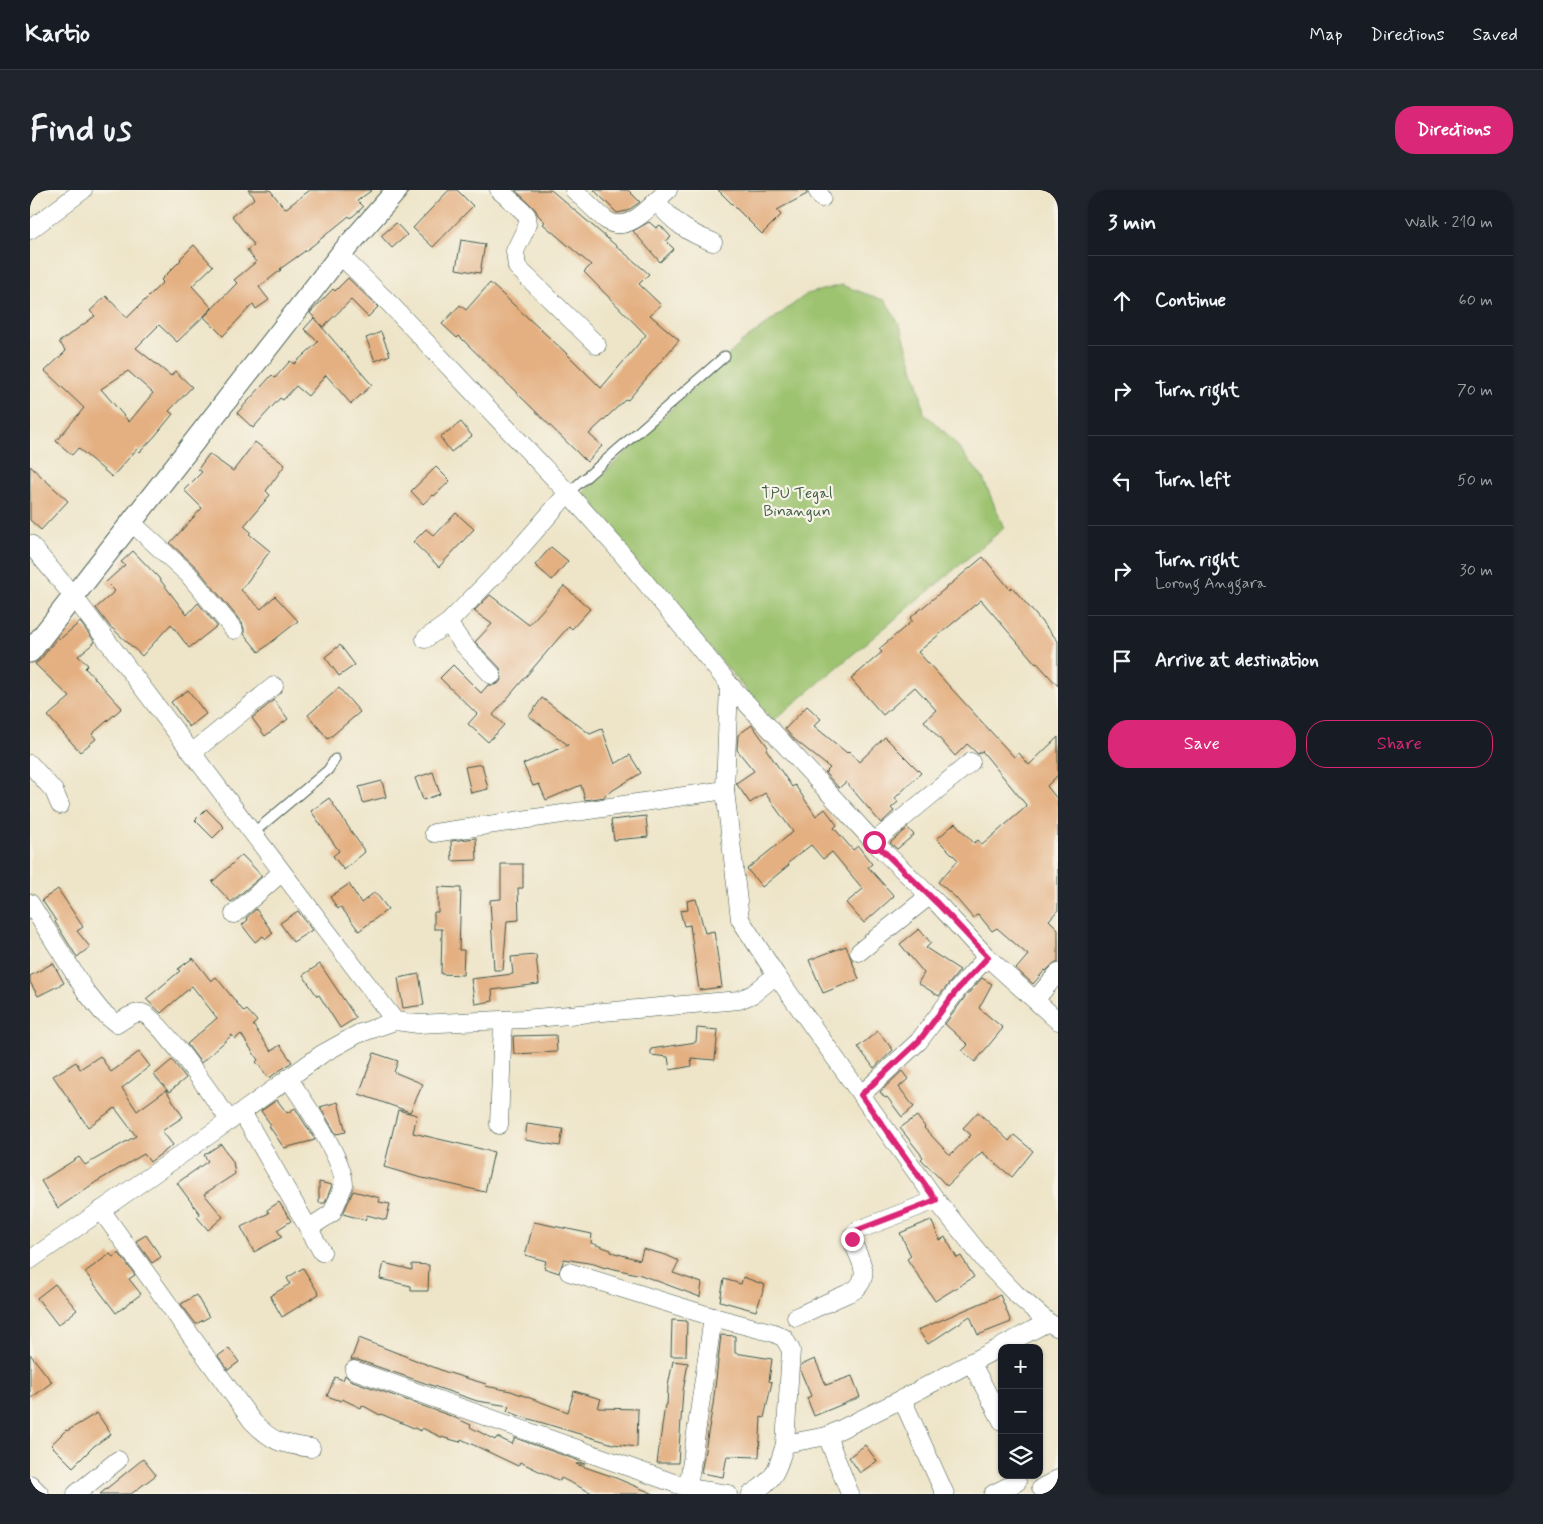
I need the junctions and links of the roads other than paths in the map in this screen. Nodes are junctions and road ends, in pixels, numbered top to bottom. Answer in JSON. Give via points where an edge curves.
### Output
{"nodes":[{"id":1,"x":83,"y":190,"type":"edge"},
{"id":2,"x":397,"y":190,"type":"edge"},
{"id":3,"x":499,"y":190,"type":"edge"},
{"id":4,"x":574,"y":190,"type":"edge"},
{"id":5,"x":662,"y":196,"type":"edge"},
{"id":6,"x":30,"y":230,"type":"edge"},
{"id":7,"x":713,"y":242,"type":"dead end"},
{"id":8,"x":340,"y":255,"type":"junction"},
{"id":9,"x":597,"y":345,"type":"dead end"},
{"id":10,"x":725,"y":356,"type":"dead end"},
{"id":11,"x":568,"y":493,"type":"junction"},
{"id":12,"x":132,"y":523,"type":"junction"},
{"id":13,"x":30,"y":544,"type":"edge"},
{"id":14,"x":74,"y":597,"type":"junction"},
{"id":15,"x":448,"y":623,"type":"junction"},
{"id":16,"x":234,"y":630,"type":"dead end"},
{"id":17,"x":425,"y":639,"type":"dead end"},
{"id":18,"x":30,"y":652,"type":"edge"},
{"id":19,"x":492,"y":675,"type":"dead end"},
{"id":20,"x":729,"y":684,"type":"junction"},
{"id":21,"x":274,"y":686,"type":"dead end"},
{"id":22,"x":193,"y":752,"type":"junction"},
{"id":23,"x":335,"y":759,"type":"dead end"},
{"id":24,"x":971,"y":762,"type":"dead end"},
{"id":25,"x":30,"y":764,"type":"edge"},
{"id":26,"x":725,"y":790,"type":"junction"},
{"id":27,"x":60,"y":805,"type":"dead end"},
{"id":28,"x":253,"y":833,"type":"junction"},
{"id":29,"x":434,"y":833,"type":"dead end"},
{"id":30,"x":874,"y":842,"type":"junction"},
{"id":31,"x":281,"y":873,"type":"junction"},
{"id":32,"x":929,"y":896,"type":"junction"},
{"id":33,"x":30,"y":902,"type":"edge"},
{"id":34,"x":234,"y":914,"type":"dead end"},
{"id":35,"x":859,"y":952,"type":"dead end"},
{"id":36,"x":988,"y":957,"type":"junction"},
{"id":37,"x":1058,"y":973,"type":"edge"},
{"id":38,"x":776,"y":974,"type":"junction"},
{"id":39,"x":1035,"y":1000,"type":"junction"},
{"id":40,"x":503,"y":1020,"type":"junction"},
{"id":41,"x":395,"y":1021,"type":"junction"},
{"id":42,"x":1058,"y":1021,"type":"edge"},
{"id":43,"x":288,"y":1078,"type":"junction"},
{"id":44,"x":861,"y":1095,"type":"junction"},
{"id":45,"x":236,"y":1116,"type":"junction"},
{"id":46,"x":499,"y":1125,"type":"dead end"},
{"id":47,"x":936,"y":1200,"type":"junction"},
{"id":48,"x":101,"y":1210,"type":"junction"},
{"id":49,"x":309,"y":1228,"type":"junction"},
{"id":50,"x":322,"y":1252,"type":"dead end"},
{"id":51,"x":30,"y":1260,"type":"edge"},
{"id":52,"x":569,"y":1272,"type":"dead end"},
{"id":53,"x":796,"y":1316,"type":"dead end"},
{"id":54,"x":713,"y":1317,"type":"junction"},
{"id":55,"x":1053,"y":1324,"type":"edge"},
{"id":56,"x":971,"y":1362,"type":"junction"},
{"id":57,"x":354,"y":1370,"type":"dead end"},
{"id":58,"x":902,"y":1399,"type":"junction"},
{"id":59,"x":998,"y":1413,"type":"edge"},
{"id":60,"x":827,"y":1436,"type":"junction"},
{"id":61,"x":785,"y":1444,"type":"junction"},
{"id":62,"x":311,"y":1448,"type":"dead end"},
{"id":63,"x":118,"y":1460,"type":"dead end"},
{"id":64,"x":1058,"y":1479,"type":"edge"},
{"id":65,"x":1018,"y":1482,"type":"dead end"},
{"id":66,"x":30,"y":1484,"type":"edge"},
{"id":67,"x":688,"y":1488,"type":"junction"},
{"id":68,"x":1041,"y":1488,"type":"dead end"},
{"id":69,"x":40,"y":1494,"type":"edge"},
{"id":70,"x":76,"y":1494,"type":"edge"},
{"id":71,"x":728,"y":1494,"type":"edge"},
{"id":72,"x":751,"y":1494,"type":"edge"},
{"id":73,"x":850,"y":1494,"type":"edge"},
{"id":74,"x":946,"y":1494,"type":"edge"},
{"id":75,"x":993,"y":1494,"type":"edge"}],
"edges":[{"from":1,"to":6,"type":"street"},
{"from":2,"to":8,"type":"street"},
{"from":3,"to":9,"type":"street","via":[[522,210],[528,224],[515,251],[517,267]]},
{"from":4,"to":5,"type":"street","via":[[607,221],[617,224],[628,223]]},
{"from":5,"to":7,"type":"street","via":[[670,218]]},
{"from":8,"to":11,"type":"street"},
{"from":8,"to":12,"type":"street"},
{"from":10,"to":11,"type":"lane"},
{"from":11,"to":15,"type":"street"},
{"from":11,"to":20,"type":"street"},
{"from":12,"to":14,"type":"street"},
{"from":12,"to":16,"type":"street","via":[[188,574]]},
{"from":13,"to":14,"type":"street"},
{"from":14,"to":18,"type":"street"},
{"from":14,"to":22,"type":"street"},
{"from":15,"to":17,"type":"street"},
{"from":15,"to":19,"type":"street"},
{"from":20,"to":26,"type":"street"},
{"from":20,"to":30,"type":"street"},
{"from":21,"to":22,"type":"street"},
{"from":22,"to":28,"type":"street"},
{"from":23,"to":28,"type":"lane","via":[[328,770]]},
{"from":24,"to":30,"type":"street"},
{"from":25,"to":27,"type":"street","via":[[54,791]]},
{"from":26,"to":29,"type":"street"},
{"from":26,"to":38,"type":"street","via":[[740,919]]},
{"from":28,"to":31,"type":"street"},
{"from":30,"to":32,"type":"street"},
{"from":31,"to":34,"type":"street"},
{"from":31,"to":41,"type":"street"},
{"from":32,"to":35,"type":"street"},
{"from":32,"to":36,"type":"street"},
{"from":33,"to":45,"type":"street","via":[[102,1012],[117,1024],[141,1012],[147,1015]]},
{"from":36,"to":39,"type":"street"},
{"from":36,"to":44,"type":"street","via":[[957,990],[919,1041]]},
{"from":37,"to":39,"type":"street"},
{"from":38,"to":40,"type":"street","via":[[753,994],[739,1000]]},
{"from":38,"to":44,"type":"street"},
{"from":39,"to":42,"type":"street"},
{"from":40,"to":41,"type":"street","via":[[418,1024]]},
{"from":40,"to":46,"type":"street"},
{"from":41,"to":43,"type":"street","via":[[358,1034]]},
{"from":43,"to":45,"type":"street"},
{"from":43,"to":49,"type":"street","via":[[315,1118],[344,1181],[332,1213]]},
{"from":44,"to":47,"type":"street"},
{"from":45,"to":48,"type":"street"},
{"from":45,"to":49,"type":"street"},
{"from":47,"to":53,"type":"street","via":[[854,1233],[852,1239],[864,1268],[855,1289]]},
{"from":47,"to":55,"type":"street","via":[[991,1268],[1016,1294]]},
{"from":48,"to":51,"type":"street"},
{"from":48,"to":62,"type":"street","via":[[264,1435],[281,1444]]},
{"from":49,"to":50,"type":"street"},
{"from":52,"to":54,"type":"street"},
{"from":54,"to":61,"type":"street","via":[[774,1333],[789,1344]]},
{"from":54,"to":67,"type":"street"},
{"from":55,"to":56,"type":"street"},
{"from":56,"to":58,"type":"street"},
{"from":56,"to":59,"type":"street"},
{"from":57,"to":67,"type":"street"},
{"from":58,"to":60,"type":"street"},
{"from":58,"to":74,"type":"street"},
{"from":60,"to":61,"type":"street"},
{"from":60,"to":73,"type":"street"},
{"from":61,"to":72,"type":"street","via":[[776,1472],[763,1487]]},
{"from":63,"to":70,"type":"street"},
{"from":64,"to":68,"type":"street"},
{"from":65,"to":75,"type":"street"},
{"from":66,"to":69,"type":"street"},
{"from":67,"to":71,"type":"street"}]}
